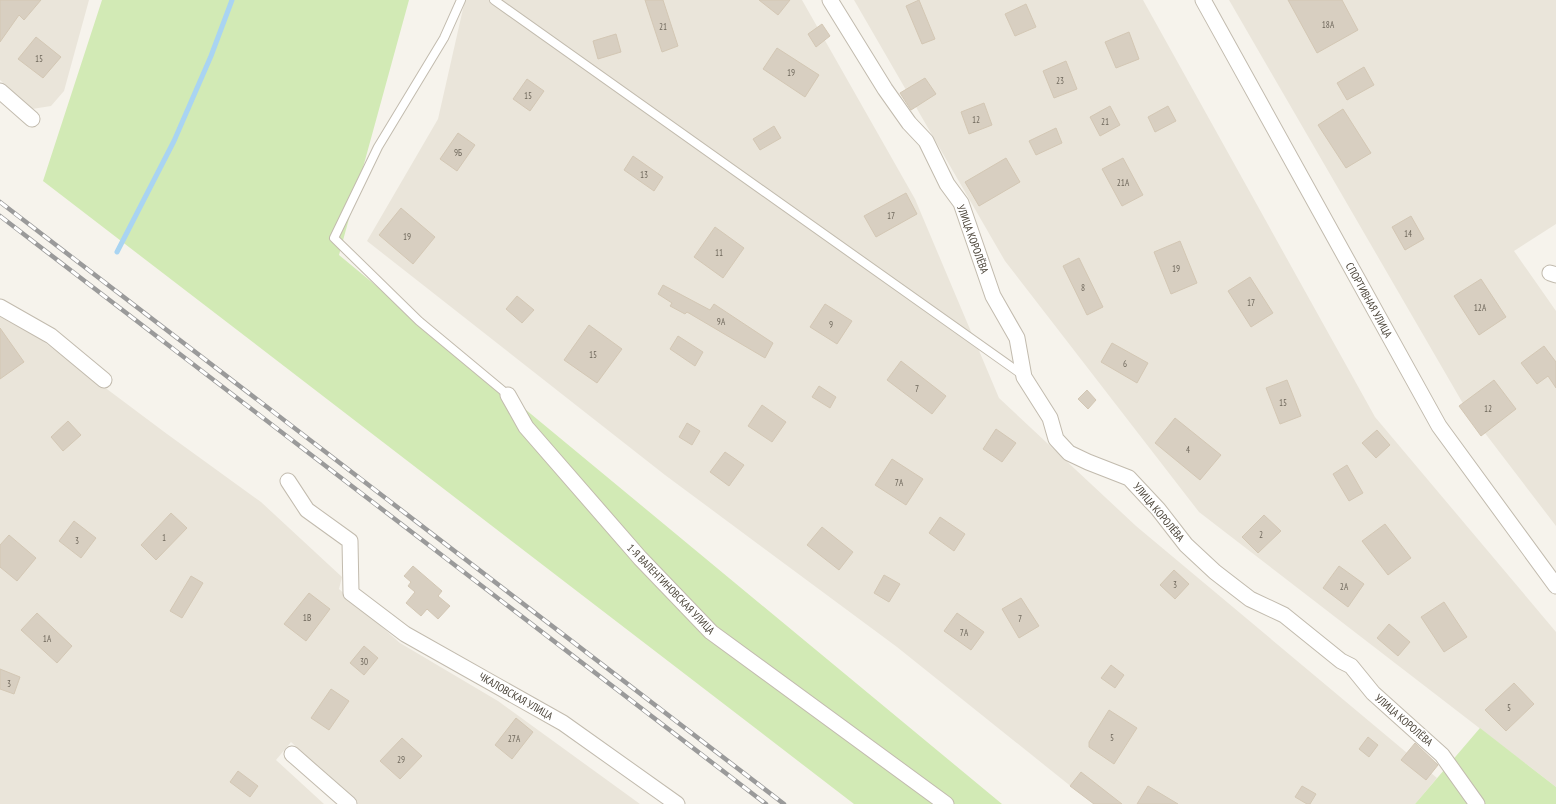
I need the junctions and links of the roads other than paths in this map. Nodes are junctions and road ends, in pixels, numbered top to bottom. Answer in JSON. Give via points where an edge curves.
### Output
{"nodes":[{"id":1,"x":461,"y":0,"type":"edge"},
{"id":2,"x":494,"y":0,"type":"edge"},
{"id":3,"x":830,"y":0,"type":"edge"},
{"id":4,"x":1203,"y":0,"type":"edge"},
{"id":5,"x":0,"y":91,"type":"edge"},
{"id":6,"x":32,"y":119,"type":"dead end"},
{"id":7,"x":0,"y":307,"type":"edge"},
{"id":8,"x":1024,"y":376,"type":"junction"},
{"id":9,"x":104,"y":380,"type":"dead end"},
{"id":10,"x":508,"y":395,"type":"joint"},
{"id":11,"x":288,"y":481,"type":"dead end"},
{"id":12,"x":1556,"y":586,"type":"edge"},
{"id":13,"x":292,"y":754,"type":"dead end"},
{"id":14,"x":349,"y":804,"type":"edge"},
{"id":15,"x":677,"y":804,"type":"edge"},
{"id":16,"x":946,"y":804,"type":"edge"},
{"id":17,"x":1477,"y":804,"type":"edge"}],
"edges":[{"from":1,"to":10,"type":"lane","via":[[444,38],[378,147],[334,238],[419,320]]},
{"from":2,"to":8,"type":"lane"},
{"from":3,"to":8,"type":"street","name":"УЛИЦА КОРОЛЁВА","via":[[885,89],[909,123],[926,141],[947,184],[961,203],[993,296],[1017,338]]},
{"from":4,"to":12,"type":"street","name":"СПОРТИВНАЯ УЛИЦА","via":[[1438,426]]},
{"from":5,"to":6,"type":"street"},
{"from":7,"to":9,"type":"street","via":[[51,336]]},
{"from":8,"to":17,"type":"street","name":"УЛИЦА КОРОЛЁВА","via":[[1050,418],[1056,439],[1069,452],[1129,478],[1158,509],[1186,545],[1215,572],[1250,599],[1284,615],[1341,661],[1351,666],[1373,693],[1442,755]]},
{"from":10,"to":16,"type":"street","name":"1-Я ВАЛЕНТИНОВСКАЯ УЛИЦА","via":[[526,427],[640,558],[711,632]]},
{"from":11,"to":15,"type":"street","name":"ЧКАЛОВСКАЯ УЛИЦА","via":[[307,510],[350,541],[351,592],[404,634],[563,722]]},
{"from":13,"to":14,"type":"street"}]}
